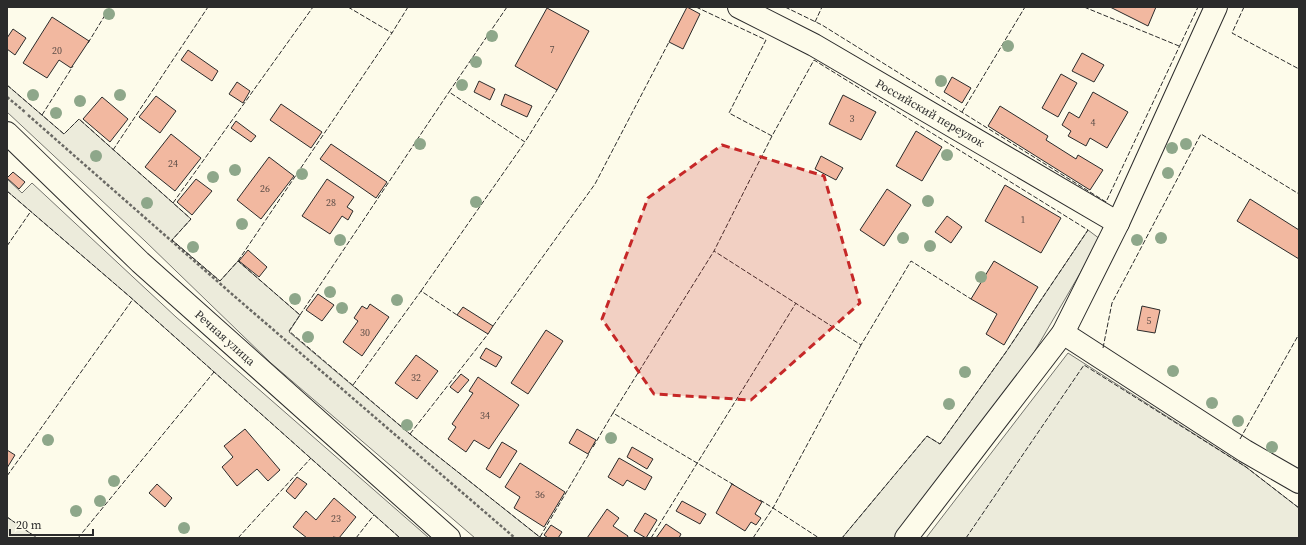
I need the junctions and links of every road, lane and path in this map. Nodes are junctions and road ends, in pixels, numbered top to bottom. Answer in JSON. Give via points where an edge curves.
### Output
{"nodes":[{"id":1,"x":739,"y":7,"type":"edge"},
{"id":2,"x":1216,"y":7,"type":"edge"},
{"id":3,"x":7,"y":97,"type":"edge"},
{"id":4,"x":7,"y":133,"type":"edge"},
{"id":5,"x":1118,"y":223,"type":"junction"},
{"id":6,"x":1063,"y":333,"type":"junction"},
{"id":7,"x":1299,"y":482,"type":"edge"},
{"id":8,"x":449,"y":538,"type":"edge"},
{"id":9,"x":516,"y":538,"type":"edge"},
{"id":10,"x":906,"y":538,"type":"edge"}],
"edges":[{"from":1,"to":5,"type":"street","name":"Российский переулок","via":[[814,45]]},
{"from":2,"to":5,"type":"street"},
{"from":3,"to":9,"type":"path"},
{"from":4,"to":8,"type":"street","name":"Речная улица","via":[[140,262]]},
{"from":5,"to":6,"type":"street"},
{"from":6,"to":7,"type":"street","via":[[1245,451]]},
{"from":6,"to":10,"type":"street"}]}
